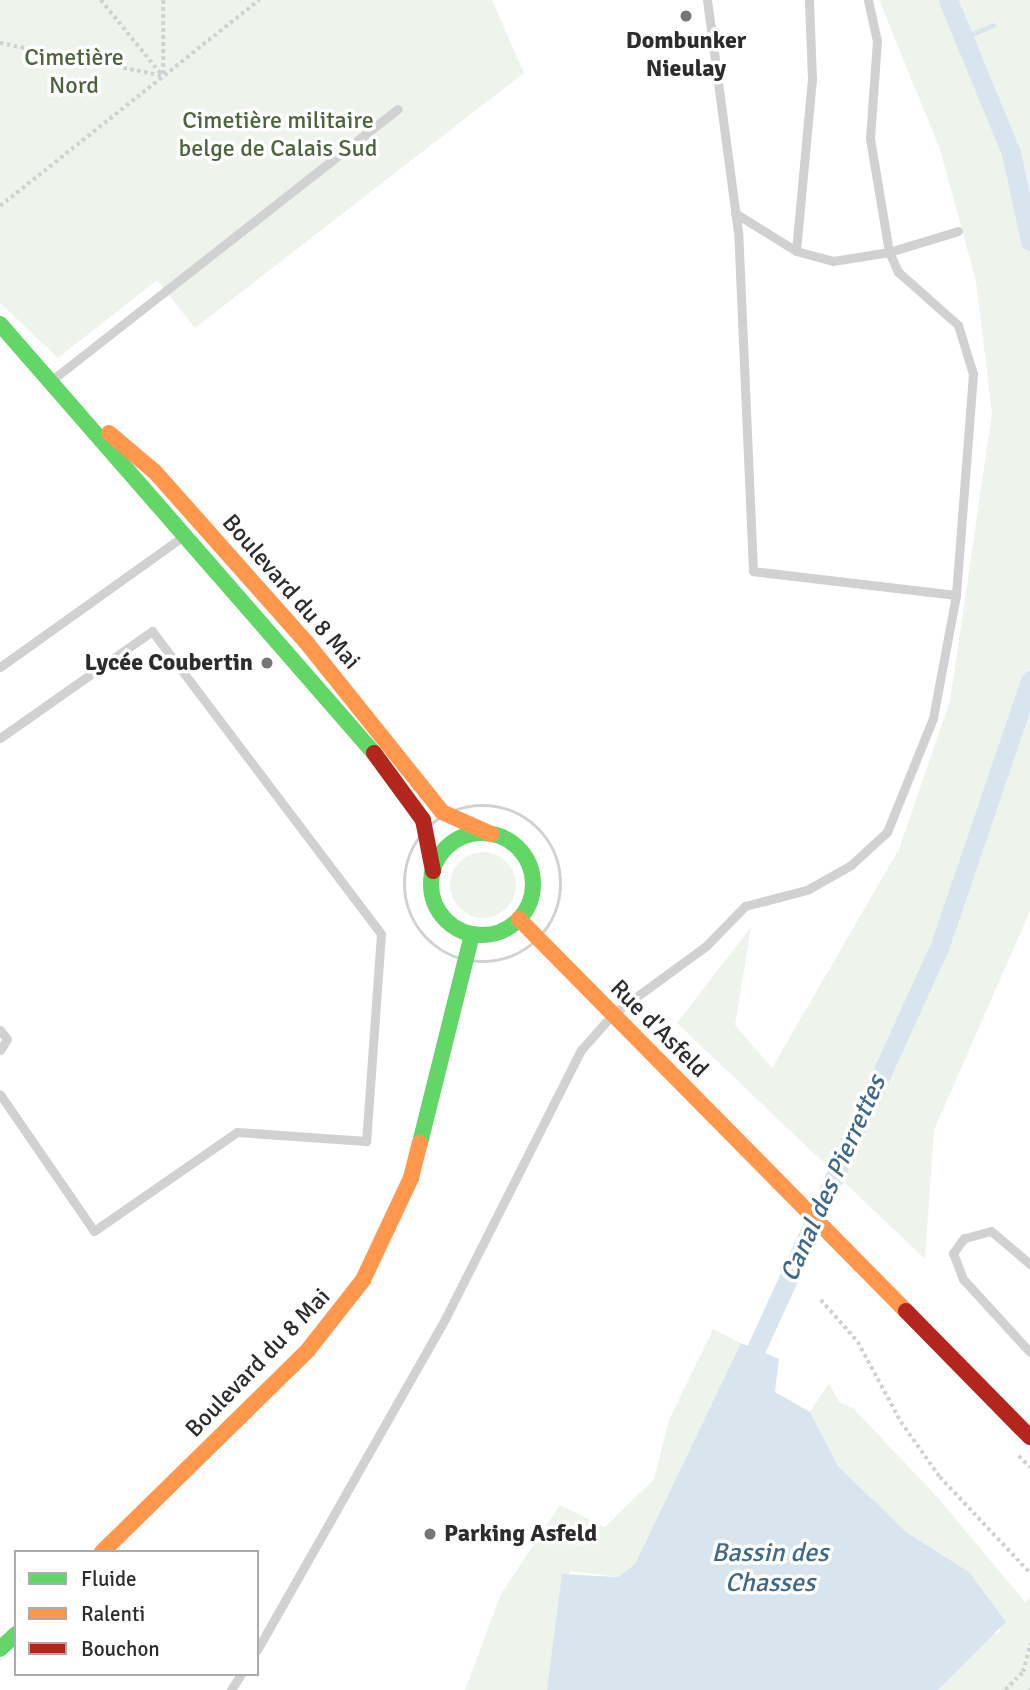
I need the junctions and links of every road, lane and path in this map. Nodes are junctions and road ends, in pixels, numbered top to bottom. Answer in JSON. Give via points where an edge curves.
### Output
{"nodes":[{"id":1,"x":101,"y":0,"type":"edge"},
{"id":2,"x":163,"y":0,"type":"edge"},
{"id":3,"x":259,"y":0,"type":"edge"},
{"id":4,"x":707,"y":0,"type":"edge"},
{"id":5,"x":809,"y":0,"type":"edge"},
{"id":6,"x":868,"y":0,"type":"edge"},
{"id":7,"x":0,"y":43,"type":"edge"},
{"id":8,"x":163,"y":76,"type":"junction"},
{"id":9,"x":398,"y":108,"type":"dead end"},
{"id":10,"x":0,"y":206,"type":"edge"},
{"id":11,"x":735,"y":213,"type":"junction"},
{"id":12,"x":958,"y":231,"type":"dead end"},
{"id":13,"x":796,"y":251,"type":"junction"},
{"id":14,"x":889,"y":252,"type":"junction"},
{"id":15,"x":0,"y":324,"type":"edge"},
{"id":16,"x":51,"y":381,"type":"junction"},
{"id":17,"x":200,"y":523,"type":"junction"},
{"id":18,"x":186,"y":534,"type":"junction"},
{"id":19,"x":956,"y":595,"type":"junction"},
{"id":20,"x":0,"y":667,"type":"edge"},
{"id":21,"x":0,"y":738,"type":"edge"},
{"id":22,"x":446,"y":815,"type":"junction"},
{"id":23,"x":427,"y":829,"type":"junction"},
{"id":24,"x":491,"y":834,"type":"junction"},
{"id":25,"x":433,"y":871,"type":"junction"},
{"id":26,"x":519,"y":919,"type":"junction"},
{"id":27,"x":472,"y":934,"type":"junction"},
{"id":28,"x":539,"y":938,"type":"junction"},
{"id":29,"x":465,"y":961,"type":"junction"},
{"id":30,"x":613,"y":1014,"type":"junction"},
{"id":31,"x":0,"y":1030,"type":"edge"},
{"id":32,"x":0,"y":1050,"type":"edge"},
{"id":33,"x":0,"y":1094,"type":"edge"},
{"id":34,"x":1030,"y":1265,"type":"edge"},
{"id":35,"x":821,"y":1300,"type":"dead end"},
{"id":36,"x":1030,"y":1352,"type":"edge"},
{"id":37,"x":1030,"y":1437,"type":"edge"},
{"id":38,"x":104,"y":1550,"type":"edge"},
{"id":39,"x":1030,"y":1573,"type":"edge"},
{"id":40,"x":14,"y":1636,"type":"edge"},
{"id":41,"x":1030,"y":1644,"type":"edge"},
{"id":42,"x":259,"y":1646,"type":"edge"},
{"id":43,"x":0,"y":1649,"type":"edge"},
{"id":44,"x":1005,"y":1690,"type":"edge"}],
"edges":[{"from":1,"to":8,"type":"path"},
{"from":2,"to":8,"type":"path"},
{"from":3,"to":8,"type":"path"},
{"from":4,"to":11,"type":"lane"},
{"from":5,"to":13,"type":"lane","via":[[812,79]]},
{"from":6,"to":14,"type":"lane","via":[[877,41],[870,138]]},
{"from":7,"to":8,"type":"path"},
{"from":8,"to":10,"type":"path"},
{"from":9,"to":16,"type":"lane"},
{"from":11,"to":13,"type":"lane"},
{"from":11,"to":19,"type":"lane","via":[[753,571]]},
{"from":12,"to":14,"type":"lane"},
{"from":13,"to":14,"type":"lane","via":[[833,261]]},
{"from":14,"to":19,"type":"lane","via":[[898,272],[958,325],[973,374]]},
{"from":15,"to":16,"type":"street","name":"Boulevard du 8 Mai"},
{"from":16,"to":17,"type":"street","name":"Boulevard du 8 Mai","via":[[144,461]]},
{"from":16,"to":18,"type":"street","name":"Boulevard du 8 Mai"},
{"from":17,"to":18,"type":"lane"},
{"from":17,"to":22,"type":"street","name":"Boulevard du 8 Mai"},
{"from":18,"to":20,"type":"lane"},
{"from":18,"to":23,"type":"street","name":"Boulevard du 8 Mai","via":[[330,699]]},
{"from":19,"to":30,"type":"lane","via":[[933,718],[887,832],[851,865],[807,890],[746,906],[706,946]]},
{"from":21,"to":33,"type":"lane","via":[[152,631],[381,934],[366,1141],[237,1132],[94,1231]]},
{"from":22,"to":23,"type":"path"},
{"from":22,"to":24,"type":"street","name":"Boulevard du 8 Mai"},
{"from":22,"to":28,"type":"path","via":[[477,806],[509,810],[548,840],[561,887],[553,919]]},
{"from":23,"to":25,"type":"street","name":"Boulevard du 8 Mai"},
{"from":23,"to":29,"type":"path","via":[[406,868],[406,903],[434,946]]},
{"from":24,"to":25,"type":"street","via":[[457,839]]},
{"from":24,"to":26,"type":"street","via":[[515,845],[530,867],[532,894]]},
{"from":25,"to":27,"type":"street","via":[[439,911]]},
{"from":26,"to":27,"type":"street","via":[[498,932]]},
{"from":26,"to":28,"type":"street","name":"Rue d'Asfeld"},
{"from":27,"to":29,"type":"street","name":"Boulevard du 8 Mai"},
{"from":28,"to":29,"type":"path","via":[[500,960]]},
{"from":28,"to":30,"type":"street","name":"Rue d'Asfeld"},
{"from":29,"to":38,"type":"street","name":"Boulevard du 8 Mai","via":[[411,1178],[363,1280],[308,1350]]},
{"from":30,"to":37,"type":"street","name":"Rue d'Asfeld"},
{"from":30,"to":42,"type":"lane","via":[[569,1070],[446,1317]]},
{"from":31,"to":32,"type":"lane","via":[[7,1039]]},
{"from":34,"to":36,"type":"lane","via":[[991,1231],[964,1238],[953,1254],[963,1279]]},
{"from":35,"to":39,"type":"path","via":[[858,1342],[901,1422],[940,1477]]},
{"from":40,"to":43,"type":"street"},
{"from":41,"to":44,"type":"path","via":[[1023,1672]]}]}
